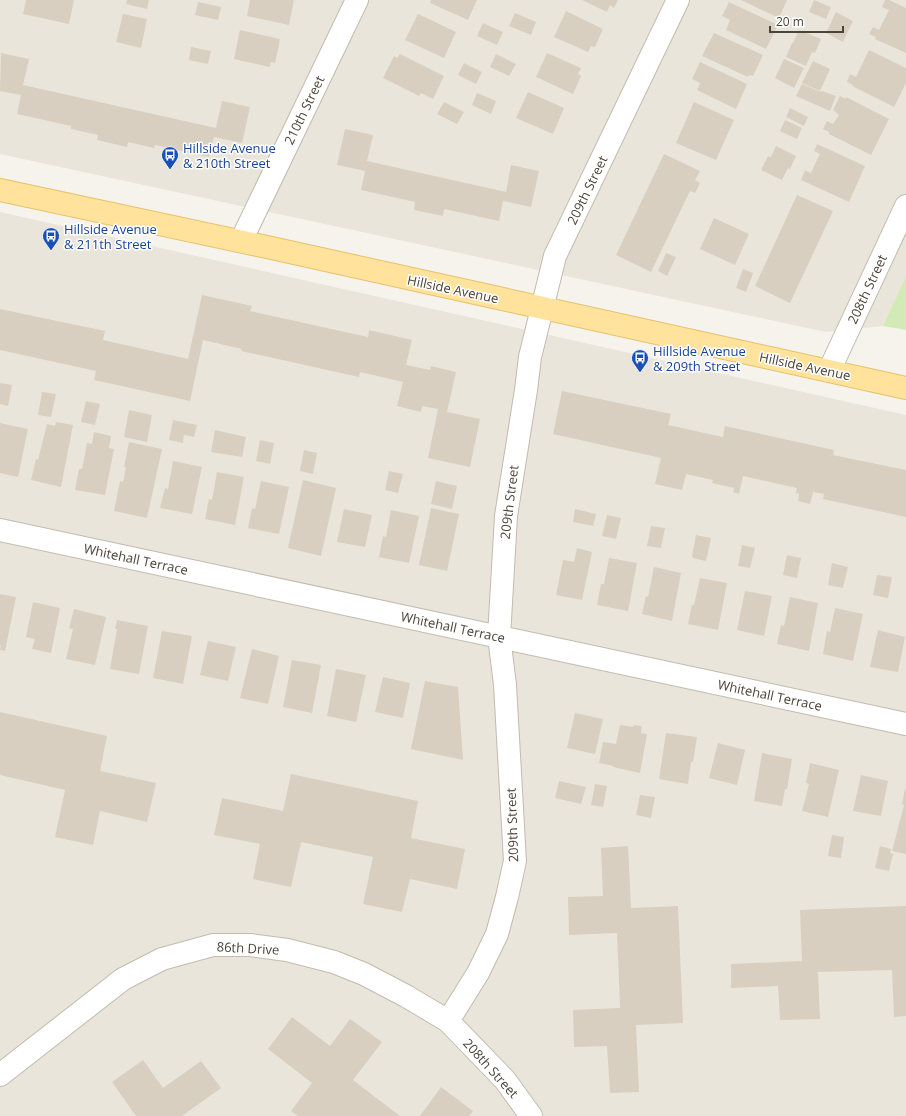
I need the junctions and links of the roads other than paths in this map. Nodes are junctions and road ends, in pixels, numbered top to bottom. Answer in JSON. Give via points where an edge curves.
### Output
{"nodes":[{"id":1,"x":357,"y":0,"type":"edge"},
{"id":2,"x":678,"y":0,"type":"edge"},
{"id":3,"x":0,"y":190,"type":"edge"},
{"id":4,"x":906,"y":206,"type":"edge"},
{"id":5,"x":241,"y":241,"type":"junction"},
{"id":6,"x":542,"y":308,"type":"junction"},
{"id":7,"x":828,"y":371,"type":"junction"},
{"id":8,"x":906,"y":388,"type":"edge"},
{"id":9,"x":0,"y":530,"type":"edge"},
{"id":10,"x":499,"y":637,"type":"junction"},
{"id":11,"x":906,"y":724,"type":"edge"},
{"id":12,"x":448,"y":1021,"type":"junction"},
{"id":13,"x":0,"y":1075,"type":"edge"},
{"id":14,"x":531,"y":1116,"type":"edge"}],
"edges":[{"from":1,"to":5,"type":"street","name":"210th Street"},
{"from":2,"to":6,"type":"street","name":"209th Street","via":[[555,256]]},
{"from":3,"to":5,"type":"main road","name":"Hillside Avenue"},
{"from":4,"to":7,"type":"street","name":"208th Street"},
{"from":5,"to":6,"type":"main road","name":"Hillside Avenue"},
{"from":6,"to":7,"type":"main road","name":"Hillside Avenue"},
{"from":6,"to":10,"type":"street","name":"209th Street","via":[[530,357],[506,516]]},
{"from":7,"to":8,"type":"main road","name":"Hillside Avenue"},
{"from":9,"to":10,"type":"street","name":"Whitehall Terrace"},
{"from":10,"to":11,"type":"street","name":"Whitehall Terrace"},
{"from":10,"to":12,"type":"street","name":"209th Street","via":[[505,684],[515,861],[497,934],[478,973]]},
{"from":12,"to":13,"type":"street","name":"86th Drive","via":[[364,974],[334,962],[287,950],[250,945],[213,945],[162,959],[123,979]]},
{"from":12,"to":14,"type":"street","name":"208th Street","via":[[505,1080]]}]}
